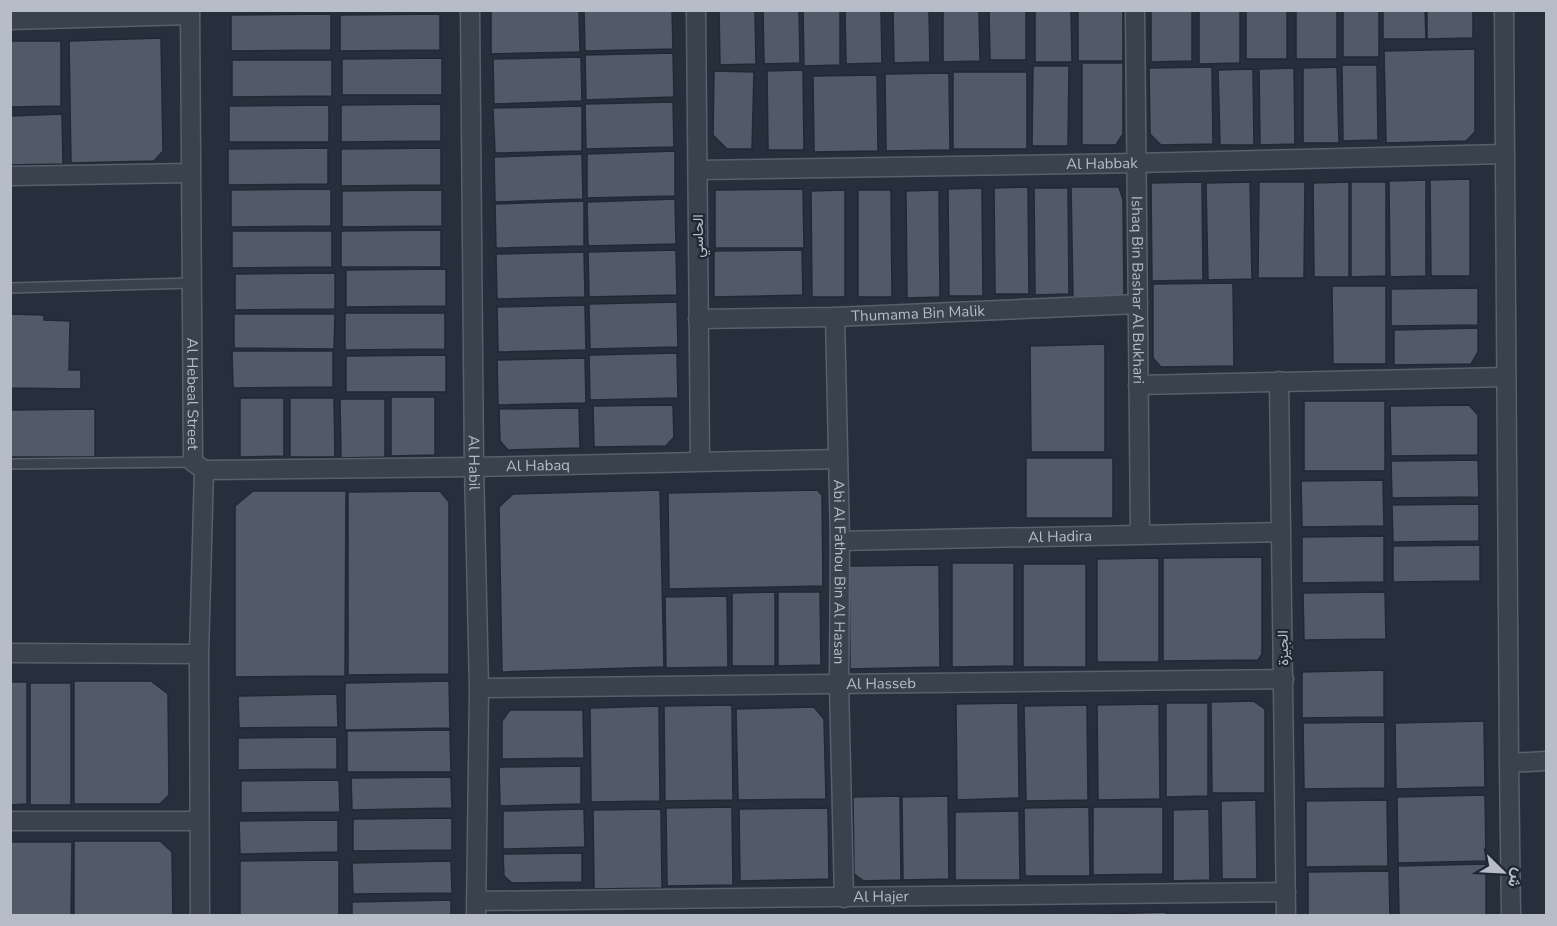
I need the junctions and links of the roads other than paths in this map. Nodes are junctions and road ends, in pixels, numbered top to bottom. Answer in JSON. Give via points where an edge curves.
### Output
{"nodes":[{"id":1,"x":470,"y":10,"type":"edge"},
{"id":2,"x":696,"y":10,"type":"edge"},
{"id":3,"x":1135,"y":10,"type":"edge"},
{"id":4,"x":1504,"y":10,"type":"edge"},
{"id":5,"x":190,"y":13,"type":"edge"},
{"id":6,"x":10,"y":21,"type":"edge"},
{"id":7,"x":1504,"y":154,"type":"junction"},
{"id":8,"x":1136,"y":163,"type":"junction"},
{"id":9,"x":698,"y":170,"type":"junction"},
{"id":10,"x":191,"y":173,"type":"junction"},
{"id":11,"x":10,"y":176,"type":"edge"},
{"id":12,"x":191,"y":283,"type":"junction"},
{"id":13,"x":10,"y":288,"type":"edge"},
{"id":14,"x":1138,"y":303,"type":"junction"},
{"id":15,"x":836,"y":316,"type":"junction"},
{"id":16,"x":698,"y":320,"type":"junction"},
{"id":17,"x":1506,"y":377,"type":"junction"},
{"id":18,"x":1279,"y":381,"type":"junction"},
{"id":19,"x":1138,"y":385,"type":"junction"},
{"id":20,"x":837,"y":459,"type":"junction"},
{"id":21,"x":700,"y":461,"type":"junction"},
{"id":22,"x":10,"y":464,"type":"edge"},
{"id":23,"x":198,"y":466,"type":"junction"},
{"id":24,"x":474,"y":467,"type":"junction"},
{"id":25,"x":1281,"y":532,"type":"junction"},
{"id":26,"x":1140,"y":534,"type":"junction"},
{"id":27,"x":840,"y":541,"type":"junction"},
{"id":28,"x":10,"y":653,"type":"edge"},
{"id":29,"x":199,"y":654,"type":"junction"},
{"id":30,"x":1284,"y":679,"type":"junction"},
{"id":31,"x":839,"y":684,"type":"junction"},
{"id":32,"x":478,"y":688,"type":"junction"},
{"id":33,"x":1546,"y":761,"type":"edge"},
{"id":34,"x":1509,"y":763,"type":"junction"},
{"id":35,"x":10,"y":821,"type":"edge"},
{"id":36,"x":200,"y":822,"type":"junction"},
{"id":37,"x":1286,"y":892,"type":"junction"},
{"id":38,"x":844,"y":898,"type":"junction"},
{"id":39,"x":703,"y":907,"type":"edge"},
{"id":40,"x":476,"y":908,"type":"edge"},
{"id":41,"x":200,"y":915,"type":"edge"},
{"id":42,"x":1286,"y":915,"type":"edge"},
{"id":43,"x":1511,"y":915,"type":"edge"}],
"edges":[{"from":1,"to":24,"type":"street","name":"Al Habil"},
{"from":2,"to":9,"type":"street","name":"الحاسي"},
{"from":3,"to":8,"type":"street","name":"Ishaq Bin Bashar Al Bukhari"},
{"from":4,"to":7,"type":"street"},
{"from":5,"to":6,"type":"street"},
{"from":5,"to":10,"type":"street","name":"Al Hebeal Street"},
{"from":7,"to":8,"type":"street","name":"Al Habbak"},
{"from":7,"to":17,"type":"street"},
{"from":8,"to":9,"type":"street","name":"Al Habbak"},
{"from":8,"to":14,"type":"street","name":"Ishaq Bin Bashar Al Bukhari"},
{"from":9,"to":16,"type":"street","name":"الحاسي"},
{"from":10,"to":11,"type":"street"},
{"from":10,"to":12,"type":"street","name":"Al Hebeal Street"},
{"from":12,"to":13,"type":"lane"},
{"from":12,"to":23,"type":"street","name":"Al Hebeal Street"},
{"from":14,"to":15,"type":"street","name":"Thumama Bin Malik"},
{"from":14,"to":19,"type":"street","name":"Ishaq Bin Bashar Al Bukhari"},
{"from":15,"to":16,"type":"street","name":"Thumama Bin Malik"},
{"from":15,"to":20,"type":"street","name":"Abi Al Fathou Bin Al Hasan"},
{"from":16,"to":21,"type":"street","name":"الحاسي"},
{"from":17,"to":18,"type":"street"},
{"from":17,"to":34,"type":"street"},
{"from":18,"to":19,"type":"street"},
{"from":18,"to":25,"type":"street","name":"الجيزة"},
{"from":19,"to":26,"type":"street","name":"Ishaq Bin Bashar Al Bukhari"},
{"from":20,"to":21,"type":"street","name":"Al Habaq"},
{"from":20,"to":27,"type":"street","name":"Abi Al Fathou Bin Al Hasan"},
{"from":21,"to":24,"type":"street","name":"Al Habaq"},
{"from":22,"to":23,"type":"lane"},
{"from":23,"to":24,"type":"street","name":"Al Habaq"},
{"from":23,"to":29,"type":"street","name":"Al Hebeal Street"},
{"from":24,"to":32,"type":"street","name":"Al Habil"},
{"from":25,"to":26,"type":"street","name":"Al Hadira"},
{"from":25,"to":30,"type":"street","name":"الجيزة"},
{"from":26,"to":27,"type":"street","name":"Al Hadira"},
{"from":27,"to":31,"type":"street","name":"Abi Al Fathou Bin Al Hasan"},
{"from":28,"to":29,"type":"street"},
{"from":29,"to":36,"type":"street","name":"Al Hebeal Street"},
{"from":30,"to":31,"type":"street","name":"Al Hasseb"},
{"from":30,"to":37,"type":"street","name":"الجيزة"},
{"from":31,"to":32,"type":"street","name":"Al Hasseb"},
{"from":31,"to":38,"type":"street","name":"Abi Al Fathou Bin Al Hasan"},
{"from":32,"to":40,"type":"street","name":"Al Habil"},
{"from":33,"to":34,"type":"street"},
{"from":34,"to":43,"type":"street"},
{"from":35,"to":36,"type":"street"},
{"from":36,"to":41,"type":"street","name":"Al Hebeal Street"},
{"from":37,"to":38,"type":"street","name":"Al Hajer"},
{"from":37,"to":42,"type":"street","name":"الجيزة"},
{"from":38,"to":39,"type":"street","name":"Al Hajer"},
{"from":39,"to":40,"type":"street","name":"Al Hajer"}]}
